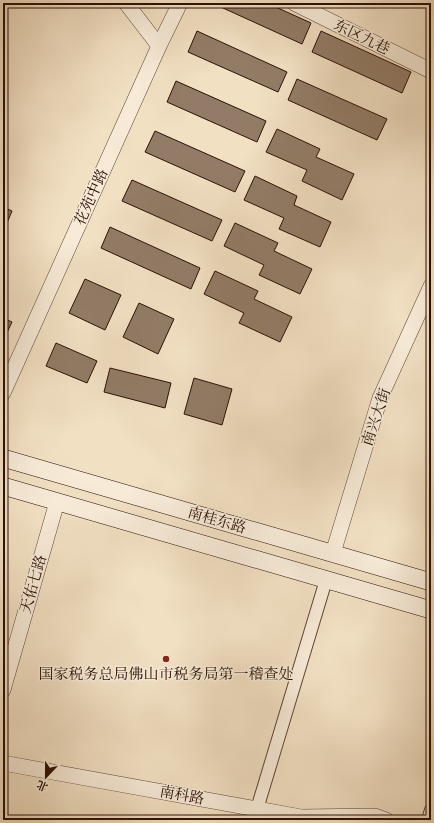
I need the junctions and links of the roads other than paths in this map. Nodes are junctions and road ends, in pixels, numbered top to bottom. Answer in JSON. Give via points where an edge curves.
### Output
{"nodes":[{"id":1,"x":126,"y":3,"type":"edge"},
{"id":2,"x":180,"y":3,"type":"edge"},
{"id":3,"x":294,"y":3,"type":"edge"},
{"id":4,"x":159,"y":46,"type":"junction"},
{"id":5,"x":431,"y":71,"type":"edge"},
{"id":6,"x":431,"y":286,"type":"edge"},
{"id":7,"x":3,"y":393,"type":"edge"},
{"id":8,"x":3,"y":458,"type":"edge"},
{"id":9,"x":3,"y":486,"type":"edge"},
{"id":10,"x":57,"y":502,"type":"junction"},
{"id":11,"x":333,"y":553,"type":"junction"},
{"id":12,"x":326,"y":580,"type":"junction"},
{"id":13,"x":431,"y":582,"type":"edge"},
{"id":14,"x":431,"y":610,"type":"edge"},
{"id":15,"x":3,"y":690,"type":"edge"},
{"id":16,"x":3,"y":763,"type":"edge"},
{"id":17,"x":257,"y":809,"type":"junction"},
{"id":18,"x":431,"y":810,"type":"edge"},
{"id":19,"x":386,"y":820,"type":"edge"},
{"id":20,"x":428,"y":820,"type":"edge"}],
"edges":[{"from":1,"to":4,"type":"street"},
{"from":2,"to":4,"type":"street","name":"花苑中路"},
{"from":3,"to":5,"type":"street","name":"东区九巷"},
{"from":4,"to":7,"type":"street","name":"花苑中路"},
{"from":6,"to":11,"type":"street","name":"南兴大街","via":[[380,398]]},
{"from":8,"to":11,"type":"main road","name":"南桂东路"},
{"from":9,"to":10,"type":"main road","name":"南桂东路"},
{"from":10,"to":12,"type":"main road","name":"南桂东路"},
{"from":10,"to":15,"type":"street","name":"天佑七路"},
{"from":11,"to":13,"type":"main road","name":"南桂东路"},
{"from":12,"to":14,"type":"main road","name":"南桂东路"},
{"from":12,"to":17,"type":"street"},
{"from":16,"to":17,"type":"street","name":"南科路"},
{"from":17,"to":19,"type":"street","name":"南科路","via":[[301,817],[375,816]]},
{"from":18,"to":20,"type":"street"}]}
